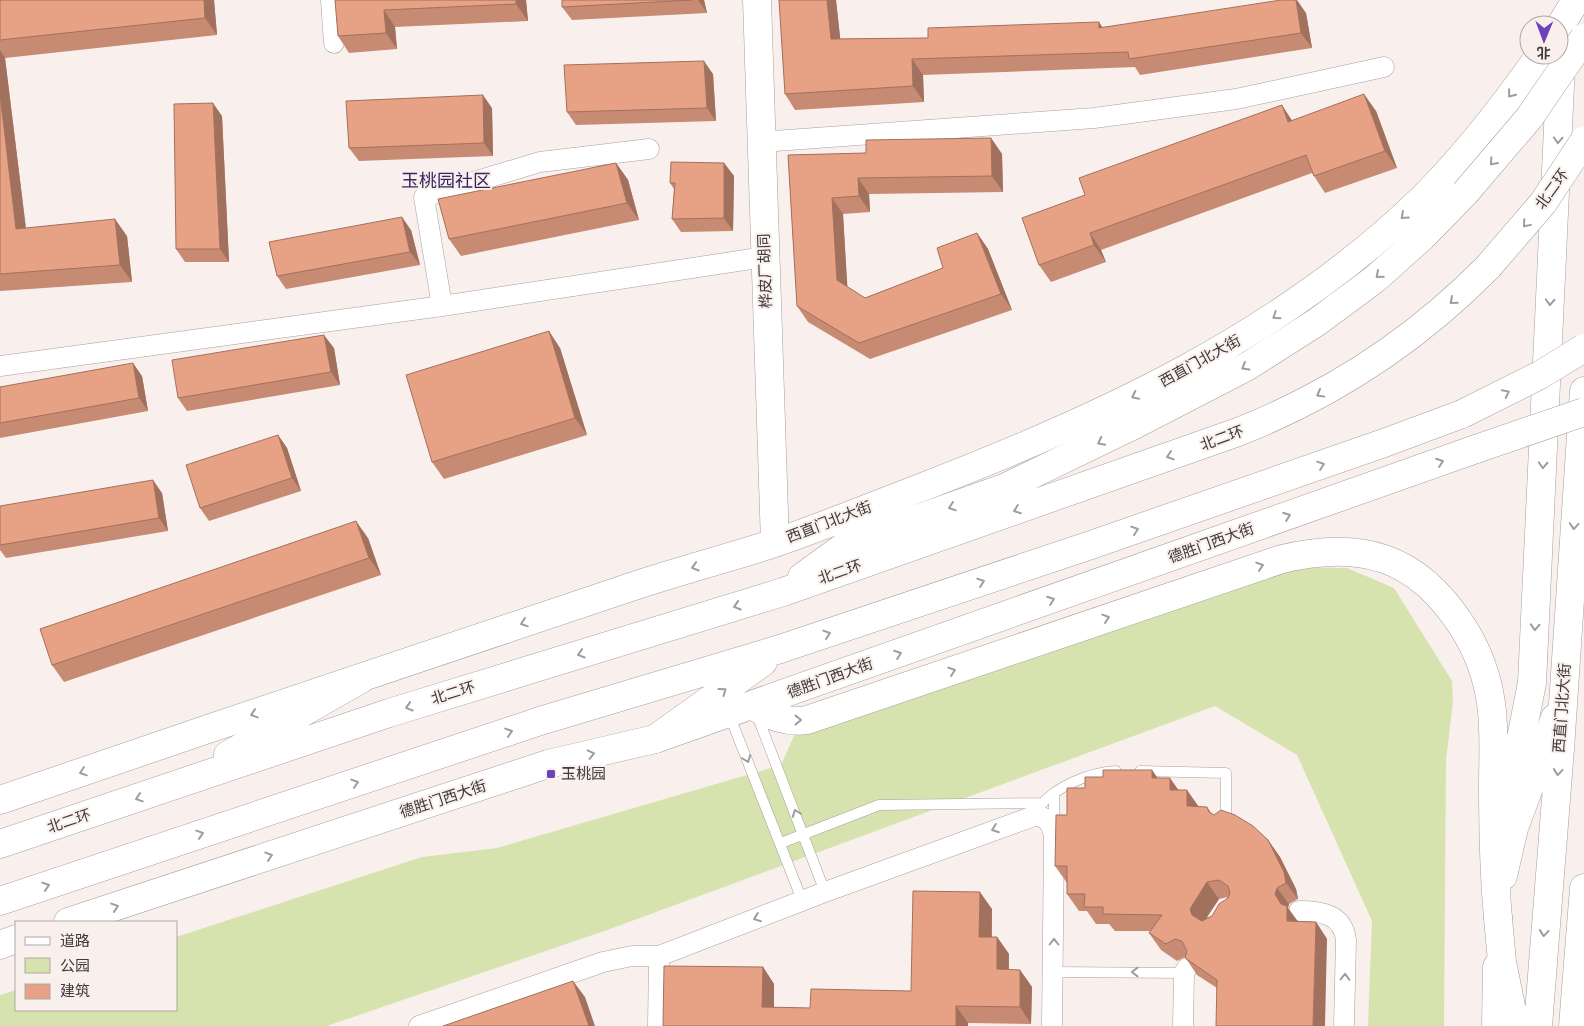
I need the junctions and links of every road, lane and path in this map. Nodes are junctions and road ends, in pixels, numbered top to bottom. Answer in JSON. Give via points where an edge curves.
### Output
{"nodes":[{"id":1,"x":330,"y":0,"type":"edge"},
{"id":2,"x":757,"y":0,"type":"edge"},
{"id":3,"x":1584,"y":38,"type":"edge"},
{"id":4,"x":334,"y":43,"type":"dead end"},
{"id":5,"x":1532,"y":65,"type":"edge"},
{"id":6,"x":1564,"y":65,"type":"edge"},
{"id":7,"x":1384,"y":68,"type":"dead end"},
{"id":8,"x":1584,"y":141,"type":"edge"},
{"id":9,"x":760,"y":142,"type":"junction"},
{"id":10,"x":648,"y":149,"type":"dead end"},
{"id":11,"x":765,"y":257,"type":"junction"},
{"id":12,"x":442,"y":306,"type":"junction"},
{"id":13,"x":1584,"y":348,"type":"edge"},
{"id":14,"x":0,"y":366,"type":"edge"},
{"id":15,"x":1584,"y":390,"type":"edge"},
{"id":16,"x":1584,"y":412,"type":"edge"},
{"id":17,"x":775,"y":543,"type":"junction"},
{"id":18,"x":783,"y":592,"type":"junction"},
{"id":19,"x":780,"y":649,"type":"junction"},
{"id":20,"x":361,"y":679,"type":"junction"},
{"id":21,"x":1564,"y":688,"type":"junction"},
{"id":22,"x":741,"y":710,"type":"junction"},
{"id":23,"x":655,"y":740,"type":"junction"},
{"id":24,"x":172,"y":787,"type":"junction"},
{"id":25,"x":1054,"y":793,"type":"junction"},
{"id":26,"x":0,"y":800,"type":"edge"},
{"id":27,"x":1043,"y":803,"type":"junction"},
{"id":28,"x":1024,"y":819,"type":"junction"},
{"id":29,"x":1226,"y":825,"type":"edge"},
{"id":30,"x":804,"y":834,"type":"junction"},
{"id":31,"x":1054,"y":841,"type":"junction"},
{"id":32,"x":780,"y":843,"type":"junction"},
{"id":33,"x":0,"y":844,"type":"edge"},
{"id":34,"x":1503,"y":876,"type":"junction"},
{"id":35,"x":1584,"y":888,"type":"edge"},
{"id":36,"x":825,"y":892,"type":"junction"},
{"id":37,"x":802,"y":900,"type":"junction"},
{"id":38,"x":0,"y":901,"type":"edge"},
{"id":39,"x":1299,"y":911,"type":"dead end"},
{"id":40,"x":1498,"y":918,"type":"junction"},
{"id":41,"x":71,"y":921,"type":"edge"},
{"id":42,"x":15,"y":939,"type":"edge"},
{"id":43,"x":0,"y":945,"type":"edge"},
{"id":44,"x":659,"y":956,"type":"junction"},
{"id":45,"x":1185,"y":970,"type":"joint"},
{"id":46,"x":1053,"y":972,"type":"junction"},
{"id":47,"x":419,"y":1026,"type":"edge"},
{"id":48,"x":658,"y":1026,"type":"edge"},
{"id":49,"x":1052,"y":1026,"type":"edge"},
{"id":50,"x":1183,"y":1026,"type":"edge"},
{"id":51,"x":1344,"y":1026,"type":"edge"},
{"id":52,"x":1496,"y":1026,"type":"edge"},
{"id":53,"x":1515,"y":1026,"type":"edge"},
{"id":54,"x":1538,"y":1026,"type":"edge"},
{"id":55,"x":1573,"y":1026,"type":"edge"}],
"edges":[{"from":1,"to":4,"type":"street"},
{"from":2,"to":9,"type":"main road","name":"桦皮厂胡同"},
{"from":3,"to":18,"type":"main road","one_way":true,"bridge":true,"via":[[1529,118],[1465,193],[1376,278],[1317,322],[1248,366],[1130,428],[1004,488],[850,543]]},
{"from":5,"to":17,"type":"main road","name":"西直门北大街","one_way":true,"via":[[1474,141],[1420,201],[1335,274],[1249,333],[1147,390],[1020,449]]},
{"from":6,"to":34,"type":"main road","one_way":true,"via":[[1532,683],[1505,823]]},
{"from":7,"to":9,"type":"street","via":[[1236,99],[1094,118]]},
{"from":8,"to":18,"type":"main road","name":"北二环","one_way":true,"bridge":true,"via":[[1543,202],[1488,267],[1436,315],[1336,386],[1276,416],[1184,452]]},
{"from":9,"to":11,"type":"main road","name":"桦皮厂胡同"},
{"from":10,"to":12,"type":"street","via":[[540,162],[424,196]]},
{"from":11,"to":12,"type":"street"},
{"from":11,"to":17,"type":"main road","name":"桦皮厂胡同"},
{"from":12,"to":14,"type":"street"},
{"from":19,"to":13,"type":"main road","one_way":true,"bridge":true,"via":[[1100,542],[1462,414],[1540,375]]},
{"from":15,"to":21,"type":"main road","name":"西直门北大街","one_way":true},
{"from":22,"to":16,"type":"main road","name":"德胜门西大街","one_way":true,"bridge":true},
{"from":17,"to":20,"type":"main road","one_way":true,"via":[[628,588]]},
{"from":18,"to":24,"type":"main road","name":"北二环","one_way":true,"via":[[389,713]]},
{"from":23,"to":19,"type":"main road","one_way":true},
{"from":38,"to":19,"type":"main road","one_way":true,"via":[[540,721]]},
{"from":20,"to":24,"type":"main road"},
{"from":20,"to":26,"type":"main road","one_way":true},
{"from":21,"to":34,"type":"main road","via":[[1560,707],[1516,820]]},
{"from":21,"to":54,"type":"main road","name":"西直门北大街","one_way":true},
{"from":22,"to":23,"type":"main road","name":"德胜门西大街"},
{"from":30,"to":22,"type":"lane","one_way":true},
{"from":22,"to":32,"type":"lane","one_way":true},
{"from":22,"to":40,"type":"main road","one_way":true,"via":[[792,721],[807,720],[1276,561],[1322,552],[1376,556],[1405,567],[1429,585],[1457,618],[1481,662],[1491,704],[1493,852]]},
{"from":41,"to":23,"type":"main road","name":"德胜门西大街","one_way":true,"via":[[548,764]]},
{"from":24,"to":33,"type":"main road","name":"北二环","one_way":true},
{"from":25,"to":27,"type":"lane"},
{"from":25,"to":29,"type":"lane","via":[[1085,778],[1111,771],[1226,773]]},
{"from":25,"to":31,"type":"lane"},
{"from":27,"to":28,"type":"lane"},
{"from":27,"to":30,"type":"lane","via":[[880,804]]},
{"from":28,"to":31,"type":"street","via":[[1038,816],[1046,819],[1052,827]]},
{"from":28,"to":36,"type":"street","one_way":true},
{"from":30,"to":32,"type":"lane"},
{"from":30,"to":36,"type":"lane"},
{"from":46,"to":31,"type":"street","one_way":true},
{"from":32,"to":37,"type":"lane"},
{"from":34,"to":40,"type":"main road"},
{"from":35,"to":55,"type":"main road"},
{"from":36,"to":37,"type":"street"},
{"from":37,"to":44,"type":"street","one_way":true},
{"from":51,"to":39,"type":"street","one_way":true,"via":[[1346,940],[1343,929],[1326,913]]},
{"from":40,"to":52,"type":"main road"},
{"from":40,"to":53,"type":"main road","via":[[1502,962]]},
{"from":42,"to":43,"type":"main road"},
{"from":44,"to":47,"type":"street","via":[[603,962]]},
{"from":44,"to":48,"type":"street"},
{"from":45,"to":46,"type":"lane","one_way":true},
{"from":45,"to":50,"type":"street"},
{"from":46,"to":49,"type":"street"}]}
